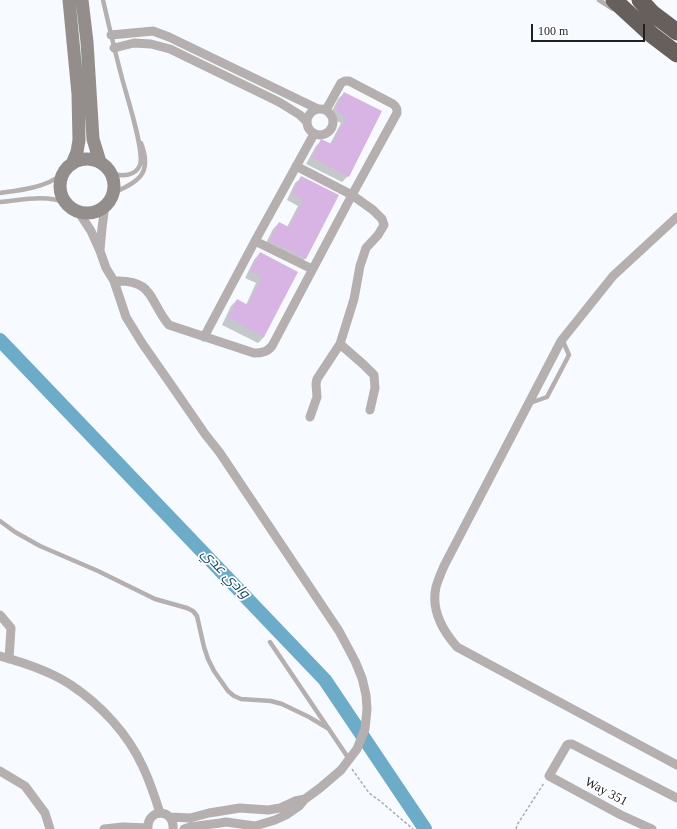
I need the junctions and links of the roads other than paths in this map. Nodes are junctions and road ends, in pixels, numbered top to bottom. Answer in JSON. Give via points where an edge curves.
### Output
{"nodes":[{"id":1,"x":69,"y":0,"type":"edge"},
{"id":2,"x":82,"y":0,"type":"edge"},
{"id":3,"x":103,"y":0,"type":"edge"},
{"id":4,"x":599,"y":0,"type":"edge"},
{"id":5,"x":640,"y":0,"type":"edge"},
{"id":6,"x":617,"y":7,"type":"edge"},
{"id":7,"x":626,"y":18,"type":"dead end"},
{"id":8,"x":677,"y":32,"type":"edge"},
{"id":9,"x":111,"y":35,"type":"junction"},
{"id":10,"x":652,"y":35,"type":"junction"},
{"id":11,"x":114,"y":48,"type":"junction"},
{"id":12,"x":677,"y":54,"type":"edge"},
{"id":13,"x":322,"y":109,"type":"junction"},
{"id":14,"x":306,"y":121,"type":"junction"},
{"id":15,"x":314,"y":134,"type":"junction"},
{"id":16,"x":138,"y":137,"type":"junction"},
{"id":17,"x":100,"y":162,"type":"junction"},
{"id":18,"x":72,"y":164,"type":"junction"},
{"id":19,"x":296,"y":166,"type":"junction"},
{"id":20,"x":63,"y":174,"type":"junction"},
{"id":21,"x":111,"y":174,"type":"junction"},
{"id":22,"x":0,"y":193,"type":"edge"},
{"id":23,"x":113,"y":193,"type":"junction"},
{"id":24,"x":352,"y":195,"type":"junction"},
{"id":25,"x":0,"y":202,"type":"edge"},
{"id":26,"x":67,"y":203,"type":"junction"},
{"id":27,"x":105,"y":205,"type":"junction"},
{"id":28,"x":78,"y":211,"type":"junction"},
{"id":29,"x":677,"y":217,"type":"edge"},
{"id":30,"x":255,"y":241,"type":"junction"},
{"id":31,"x":100,"y":251,"type":"junction"},
{"id":32,"x":312,"y":269,"type":"junction"},
{"id":33,"x":114,"y":282,"type":"junction"},
{"id":34,"x":204,"y":336,"type":"junction"},
{"id":35,"x":562,"y":339,"type":"junction"},
{"id":36,"x":340,"y":344,"type":"junction"},
{"id":37,"x":528,"y":403,"type":"junction"},
{"id":38,"x":370,"y":410,"type":"dead end"},
{"id":39,"x":310,"y":417,"type":"dead end"},
{"id":40,"x":0,"y":521,"type":"edge"},
{"id":41,"x":0,"y":615,"type":"edge"},
{"id":42,"x":270,"y":642,"type":"dead end"},
{"id":43,"x":0,"y":656,"type":"edge"},
{"id":44,"x":9,"y":658,"type":"junction"},
{"id":45,"x":329,"y":729,"type":"junction"},
{"id":46,"x":348,"y":761,"type":"junction"},
{"id":47,"x":677,"y":765,"type":"edge"},
{"id":48,"x":0,"y":771,"type":"edge"},
{"id":49,"x":677,"y":798,"type":"edge"},
{"id":50,"x":305,"y":799,"type":"junction"},
{"id":51,"x":160,"y":813,"type":"junction"},
{"id":52,"x":170,"y":817,"type":"junction"},
{"id":53,"x":148,"y":828,"type":"edge"},
{"id":54,"x":50,"y":829,"type":"edge"},
{"id":55,"x":104,"y":829,"type":"edge"},
{"id":56,"x":173,"y":829,"type":"edge"},
{"id":57,"x":184,"y":829,"type":"edge"},
{"id":58,"x":652,"y":829,"type":"edge"}],
"edges":[{"from":1,"to":18,"type":"street","via":[[79,127],[77,152]]},
{"from":2,"to":17,"type":"street","via":[[92,133]]},
{"from":3,"to":9,"type":"lane"},
{"from":4,"to":6,"type":"lane"},
{"from":5,"to":8,"type":"highway"},
{"from":6,"to":10,"type":"highway"},
{"from":7,"to":10,"type":"lane"},
{"from":9,"to":11,"type":"lane"},
{"from":9,"to":13,"type":"street","via":[[153,30]]},
{"from":10,"to":12,"type":"highway"},
{"from":11,"to":14,"type":"street","via":[[134,43],[170,49],[279,102]]},
{"from":11,"to":16,"type":"lane"},
{"from":13,"to":14,"type":"street","via":[[311,111]]},
{"from":13,"to":15,"type":"street","via":[[331,115],[332,126],[325,134]]},
{"from":13,"to":24,"type":"street","via":[[341,83],[347,80],[394,104],[397,108],[397,113]]},
{"from":14,"to":15,"type":"street"},
{"from":15,"to":19,"type":"street"},
{"from":16,"to":21,"type":"lane","via":[[140,166],[125,176]]},
{"from":16,"to":23,"type":"lane","via":[[145,154],[144,171],[133,183]]},
{"from":17,"to":18,"type":"street","via":[[86,159]]},
{"from":17,"to":21,"type":"street"},
{"from":18,"to":20,"type":"street"},
{"from":19,"to":24,"type":"street"},
{"from":19,"to":30,"type":"street"},
{"from":20,"to":22,"type":"lane","via":[[54,181],[40,186]]},
{"from":20,"to":26,"type":"street","via":[[60,189]]},
{"from":21,"to":23,"type":"street"},
{"from":23,"to":27,"type":"street"},
{"from":24,"to":32,"type":"street"},
{"from":24,"to":36,"type":"street","via":[[373,210],[384,225],[366,248]]},
{"from":25,"to":26,"type":"lane","via":[[46,198]]},
{"from":26,"to":28,"type":"street"},
{"from":27,"to":28,"type":"street","via":[[93,212]]},
{"from":27,"to":31,"type":"street"},
{"from":28,"to":31,"type":"street"},
{"from":29,"to":35,"type":"street","via":[[613,276]]},
{"from":30,"to":32,"type":"street"},
{"from":30,"to":34,"type":"street"},
{"from":31,"to":33,"type":"street"},
{"from":32,"to":34,"type":"street","via":[[272,346],[265,352],[254,353]]},
{"from":33,"to":34,"type":"street","via":[[125,281],[142,286],[150,294],[169,325]]},
{"from":33,"to":46,"type":"street","via":[[126,317],[142,343],[255,505],[339,631],[355,660],[366,695],[365,729],[357,749]]},
{"from":35,"to":37,"type":"street"},
{"from":35,"to":37,"type":"lane","via":[[569,355],[550,392],[547,396]]},
{"from":36,"to":38,"type":"street","via":[[374,375]]},
{"from":36,"to":39,"type":"street","via":[[317,378],[317,397]]},
{"from":37,"to":47,"type":"street","via":[[438,580],[435,605],[440,622],[450,638],[464,651]]},
{"from":40,"to":45,"type":"lane","via":[[40,546],[155,599],[193,611],[197,616],[208,659],[228,691],[241,699],[282,704]]},
{"from":41,"to":44,"type":"street","via":[[11,628]]},
{"from":42,"to":45,"type":"lane"},
{"from":43,"to":44,"type":"street"},
{"from":44,"to":51,"type":"street","via":[[70,684],[99,708],[122,734],[143,766]]},
{"from":45,"to":46,"type":"lane"},
{"from":46,"to":50,"type":"street"},
{"from":48,"to":54,"type":"street","via":[[25,786],[45,813]]},
{"from":49,"to":58,"type":"street","name":"Way 351","via":[[571,744],[566,746],[549,776]]},
{"from":50,"to":52,"type":"street","via":[[268,810],[240,808],[190,818]]},
{"from":50,"to":57,"type":"street","via":[[300,806],[286,815],[265,824],[255,826],[226,822]]},
{"from":51,"to":52,"type":"street"},
{"from":51,"to":53,"type":"street","via":[[150,818]]},
{"from":52,"to":56,"type":"street"},
{"from":53,"to":55,"type":"street"}]}
